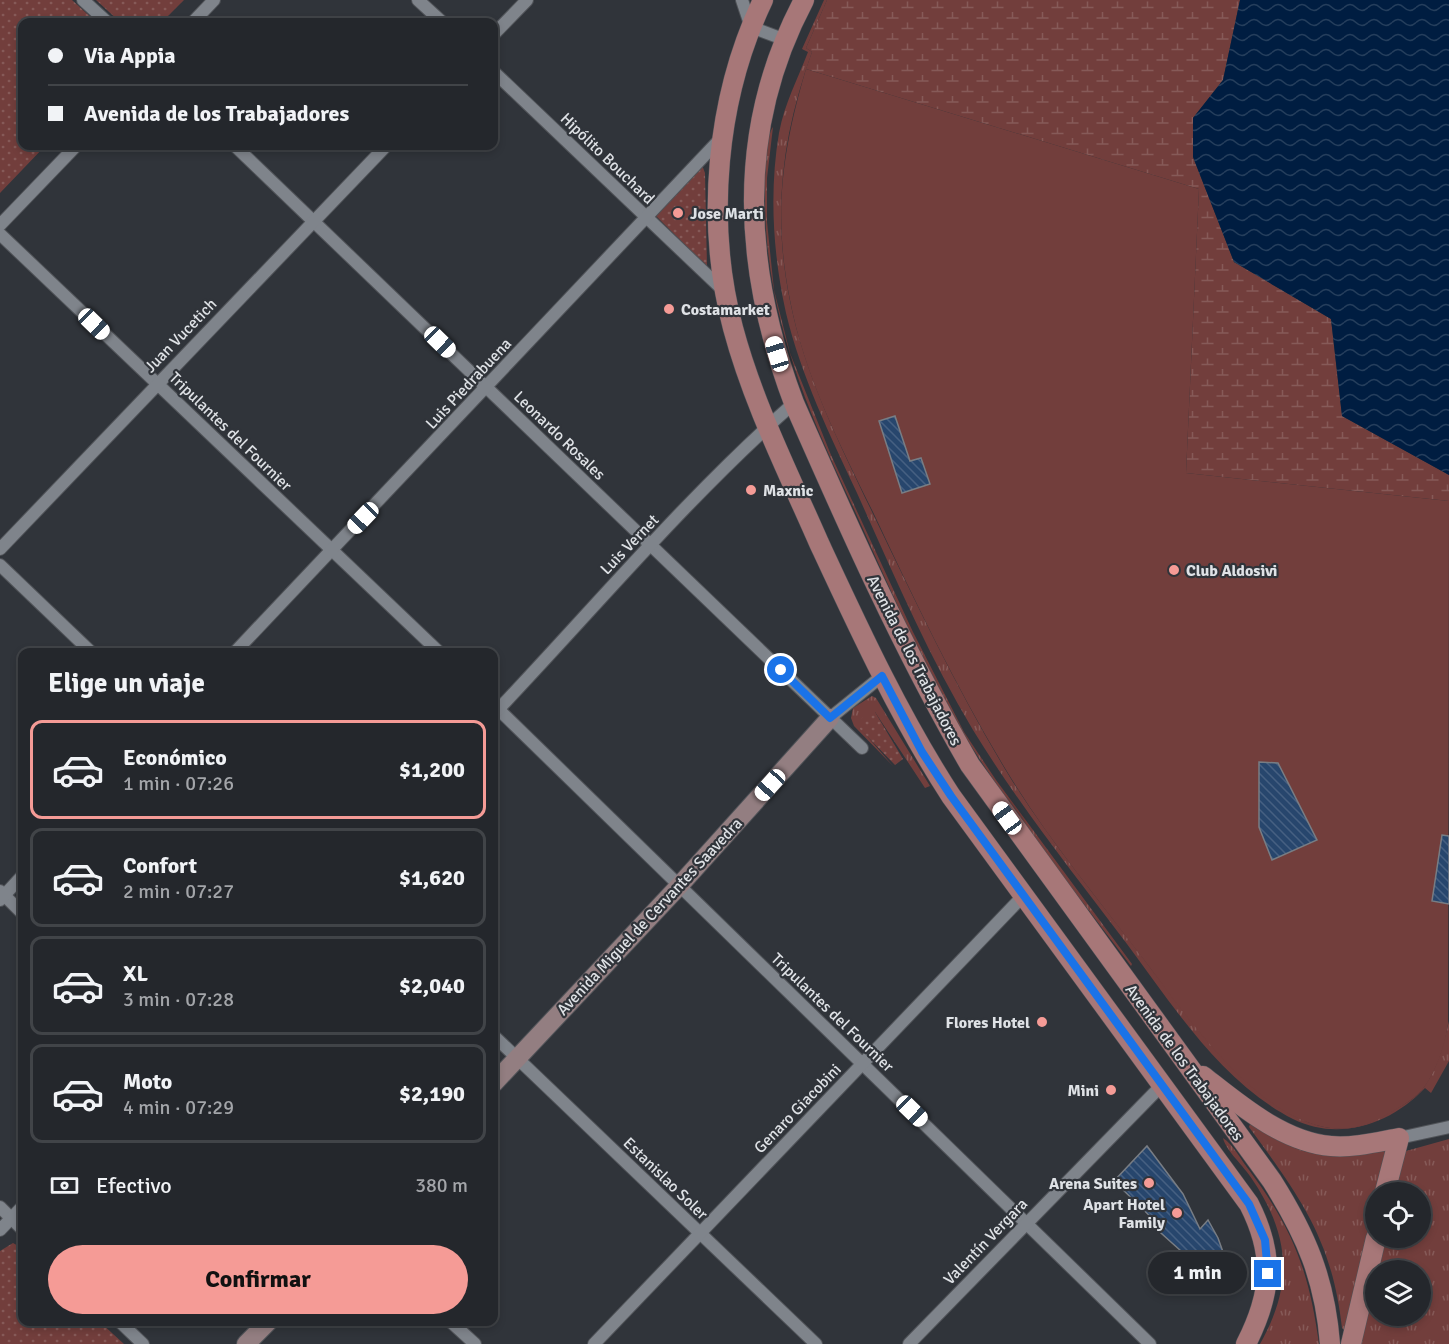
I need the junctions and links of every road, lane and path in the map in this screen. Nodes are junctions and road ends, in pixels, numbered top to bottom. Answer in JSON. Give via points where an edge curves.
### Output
{"nodes":[{"id":1,"x":83,"y":0,"type":"edge"},
{"id":2,"x":214,"y":0,"type":"edge"},
{"id":3,"x":418,"y":0,"type":"edge"},
{"id":4,"x":527,"y":0,"type":"edge"},
{"id":5,"x":742,"y":0,"type":"edge"},
{"id":6,"x":763,"y":0,"type":"edge"},
{"id":7,"x":804,"y":0,"type":"edge"},
{"id":8,"x":103,"y":18,"type":"edge"},
{"id":9,"x":197,"y":18,"type":"edge"},
{"id":10,"x":438,"y":18,"type":"edge"},
{"id":11,"x":751,"y":27,"type":"junction"},
{"id":12,"x":498,"y":30,"type":"edge"},
{"id":13,"x":783,"y":39,"type":"junction"},
{"id":14,"x":498,"y":76,"type":"edge"},
{"id":15,"x":724,"y":135,"type":"junction"},
{"id":16,"x":72,"y":150,"type":"edge"},
{"id":17,"x":239,"y":150,"type":"edge"},
{"id":18,"x":382,"y":150,"type":"edge"},
{"id":19,"x":646,"y":217,"type":"junction"},
{"id":20,"x":313,"y":221,"type":"junction"},
{"id":21,"x":0,"y":225,"type":"edge"},
{"id":22,"x":0,"y":234,"type":"edge"},
{"id":23,"x":725,"y":292,"type":"junction"},
{"id":24,"x":157,"y":384,"type":"junction"},
{"id":25,"x":487,"y":388,"type":"junction"},
{"id":26,"x":794,"y":403,"type":"junction"},
{"id":27,"x":767,"y":426,"type":"junction"},
{"id":28,"x":651,"y":544,"type":"junction"},
{"id":29,"x":0,"y":549,"type":"edge"},
{"id":30,"x":332,"y":551,"type":"junction"},
{"id":31,"x":0,"y":566,"type":"edge"},
{"id":32,"x":87,"y":648,"type":"edge"},
{"id":33,"x":239,"y":648,"type":"edge"},
{"id":34,"x":435,"y":648,"type":"edge"},
{"id":35,"x":882,"y":676,"type":"junction"},
{"id":36,"x":498,"y":706,"type":"edge"},
{"id":37,"x":498,"y":712,"type":"edge"},
{"id":38,"x":830,"y":718,"type":"junction"},
{"id":39,"x":862,"y":748,"type":"dead end"},
{"id":40,"x":18,"y":880,"type":"edge"},
{"id":41,"x":679,"y":886,"type":"junction"},
{"id":42,"x":1,"y":895,"type":"edge"},
{"id":43,"x":1023,"y":896,"type":"junction"},
{"id":44,"x":18,"y":910,"type":"edge"},
{"id":45,"x":498,"y":1040,"type":"edge"},
{"id":46,"x":517,"y":1058,"type":"junction"},
{"id":47,"x":863,"y":1063,"type":"junction"},
{"id":48,"x":1186,"y":1063,"type":"junction"},
{"id":49,"x":498,"y":1079,"type":"edge"},
{"id":50,"x":1162,"y":1085,"type":"junction"},
{"id":51,"x":1449,"y":1127,"type":"edge"},
{"id":52,"x":1399,"y":1138,"type":"junction"},
{"id":53,"x":1388,"y":1182,"type":"edge"},
{"id":54,"x":0,"y":1207,"type":"edge"},
{"id":55,"x":18,"y":1211,"type":"edge"},
{"id":56,"x":12,"y":1218,"type":"junction"},
{"id":57,"x":1026,"y":1223,"type":"junction"},
{"id":58,"x":18,"y":1225,"type":"edge"},
{"id":59,"x":0,"y":1230,"type":"edge"},
{"id":60,"x":700,"y":1233,"type":"junction"},
{"id":61,"x":1374,"y":1248,"type":"edge"},
{"id":62,"x":124,"y":1326,"type":"edge"},
{"id":63,"x":264,"y":1326,"type":"edge"},
{"id":64,"x":456,"y":1326,"type":"edge"},
{"id":65,"x":144,"y":1344,"type":"edge"},
{"id":66,"x":246,"y":1344,"type":"edge"},
{"id":67,"x":475,"y":1344,"type":"edge"},
{"id":68,"x":594,"y":1344,"type":"edge"},
{"id":69,"x":816,"y":1344,"type":"edge"},
{"id":70,"x":909,"y":1344,"type":"edge"},
{"id":71,"x":1150,"y":1344,"type":"edge"},
{"id":72,"x":1246,"y":1344,"type":"edge"},
{"id":73,"x":1330,"y":1344,"type":"edge"},
{"id":74,"x":1351,"y":1344,"type":"edge"}],
"edges":[{"from":1,"to":8,"type":"street"},
{"from":2,"to":9,"type":"street"},
{"from":3,"to":10,"type":"street"},
{"from":4,"to":12,"type":"street"},
{"from":5,"to":11,"type":"street"},
{"from":6,"to":11,"type":"main road","name":"Avenida de los Trabajadores"},
{"from":7,"to":13,"type":"main road","name":"Avenida de los Trabajadores"},
{"from":11,"to":13,"type":"street"},
{"from":11,"to":15,"type":"main road","name":"Avenida de los Trabajadores"},
{"from":13,"to":26,"type":"main road","name":"Avenida de los Trabajadores","via":[[760,129],[754,235],[764,305]]},
{"from":14,"to":19,"type":"street","name":"Hipólito Bouchard"},
{"from":15,"to":19,"type":"street","name":"Luis Piedrabuena"},
{"from":15,"to":23,"type":"main road","name":"Avenida de los Trabajadores","via":[[719,212]]},
{"from":16,"to":21,"type":"street"},
{"from":17,"to":20,"type":"street","name":"Leonardo Rosales"},
{"from":18,"to":20,"type":"street","name":"Juan Vucetich"},
{"from":19,"to":23,"type":"street","name":"Hipólito Bouchard"},
{"from":19,"to":25,"type":"street","name":"Luis Piedrabuena"},
{"from":20,"to":24,"type":"street","name":"Juan Vucetich"},
{"from":20,"to":25,"type":"street","name":"Leonardo Rosales"},
{"from":22,"to":24,"type":"street","name":"Tripulantes del Fournier"},
{"from":23,"to":27,"type":"main road","name":"Avenida de los Trabajadores","via":[[742,358]]},
{"from":24,"to":29,"type":"street","name":"Juan Vucetich"},
{"from":24,"to":30,"type":"street","name":"Tripulantes del Fournier"},
{"from":25,"to":28,"type":"street","name":"Leonardo Rosales"},
{"from":25,"to":30,"type":"street","name":"Luis Piedrabuena"},
{"from":26,"to":27,"type":"street","name":"Luis Vernet"},
{"from":26,"to":48,"type":"main road","name":"Avenida de los Trabajadores","via":[[885,605],[970,765]]},
{"from":27,"to":28,"type":"street","name":"Luis Vernet"},
{"from":27,"to":35,"type":"main road","name":"Avenida de los Trabajadores"},
{"from":28,"to":36,"type":"street","name":"Luis Vernet"},
{"from":28,"to":38,"type":"street","name":"Leonardo Rosales"},
{"from":30,"to":33,"type":"street","name":"Luis Piedrabuena"},
{"from":30,"to":34,"type":"street","name":"Tripulantes del Fournier"},
{"from":31,"to":32,"type":"street"},
{"from":35,"to":38,"type":"street","name":"Avenida Miguel de Cervantes Saavedra"},
{"from":35,"to":43,"type":"main road","name":"Avenida de los Trabajadores","via":[[922,752]]},
{"from":37,"to":41,"type":"street","name":"Tripulantes del Fournier"},
{"from":38,"to":39,"type":"street","name":"Leonardo Rosales"},
{"from":38,"to":41,"type":"street","name":"Avenida Miguel de Cervantes Saavedra"},
{"from":40,"to":42,"type":"street"},
{"from":41,"to":46,"type":"street","name":"Avenida Miguel de Cervantes Saavedra"},
{"from":41,"to":47,"type":"street","name":"Tripulantes del Fournier"},
{"from":42,"to":44,"type":"street"},
{"from":43,"to":47,"type":"street","name":"Genaro Giacobini"},
{"from":43,"to":50,"type":"main road","name":"Avenida de los Trabajadores"},
{"from":45,"to":46,"type":"street","name":"Estanislao Soler"},
{"from":46,"to":49,"type":"street","name":"Avenida Miguel de Cervantes Saavedra"},
{"from":46,"to":60,"type":"street","name":"Estanislao Soler"},
{"from":47,"to":57,"type":"street","name":"Tripulantes del Fournier"},
{"from":47,"to":60,"type":"street","name":"Genaro Giacobini"},
{"from":48,"to":52,"type":"main road","via":[[1256,1115],[1314,1143],[1349,1146]]},
{"from":48,"to":73,"type":"main road","name":"Avenida de los Trabajadores","via":[[1272,1181],[1306,1240],[1324,1296]]},
{"from":50,"to":57,"type":"street","name":"Valentín Vergara"},
{"from":50,"to":72,"type":"main road","name":"Avenida de los Trabajadores","via":[[1244,1196],[1265,1240],[1266,1292]]},
{"from":51,"to":52,"type":"street"},
{"from":52,"to":53,"type":"main road"},
{"from":54,"to":56,"type":"street"},
{"from":55,"to":56,"type":"street"},
{"from":56,"to":58,"type":"street"},
{"from":56,"to":59,"type":"street"},
{"from":57,"to":70,"type":"street","name":"Valentín Vergara"},
{"from":57,"to":71,"type":"street","name":"Tripulantes del Fournier"},
{"from":60,"to":68,"type":"street","name":"Genaro Giacobini"},
{"from":60,"to":69,"type":"street","name":"Estanislao Soler"},
{"from":61,"to":74,"type":"main road"},
{"from":62,"to":65,"type":"street"},
{"from":63,"to":66,"type":"street"},
{"from":64,"to":67,"type":"street"}]}
